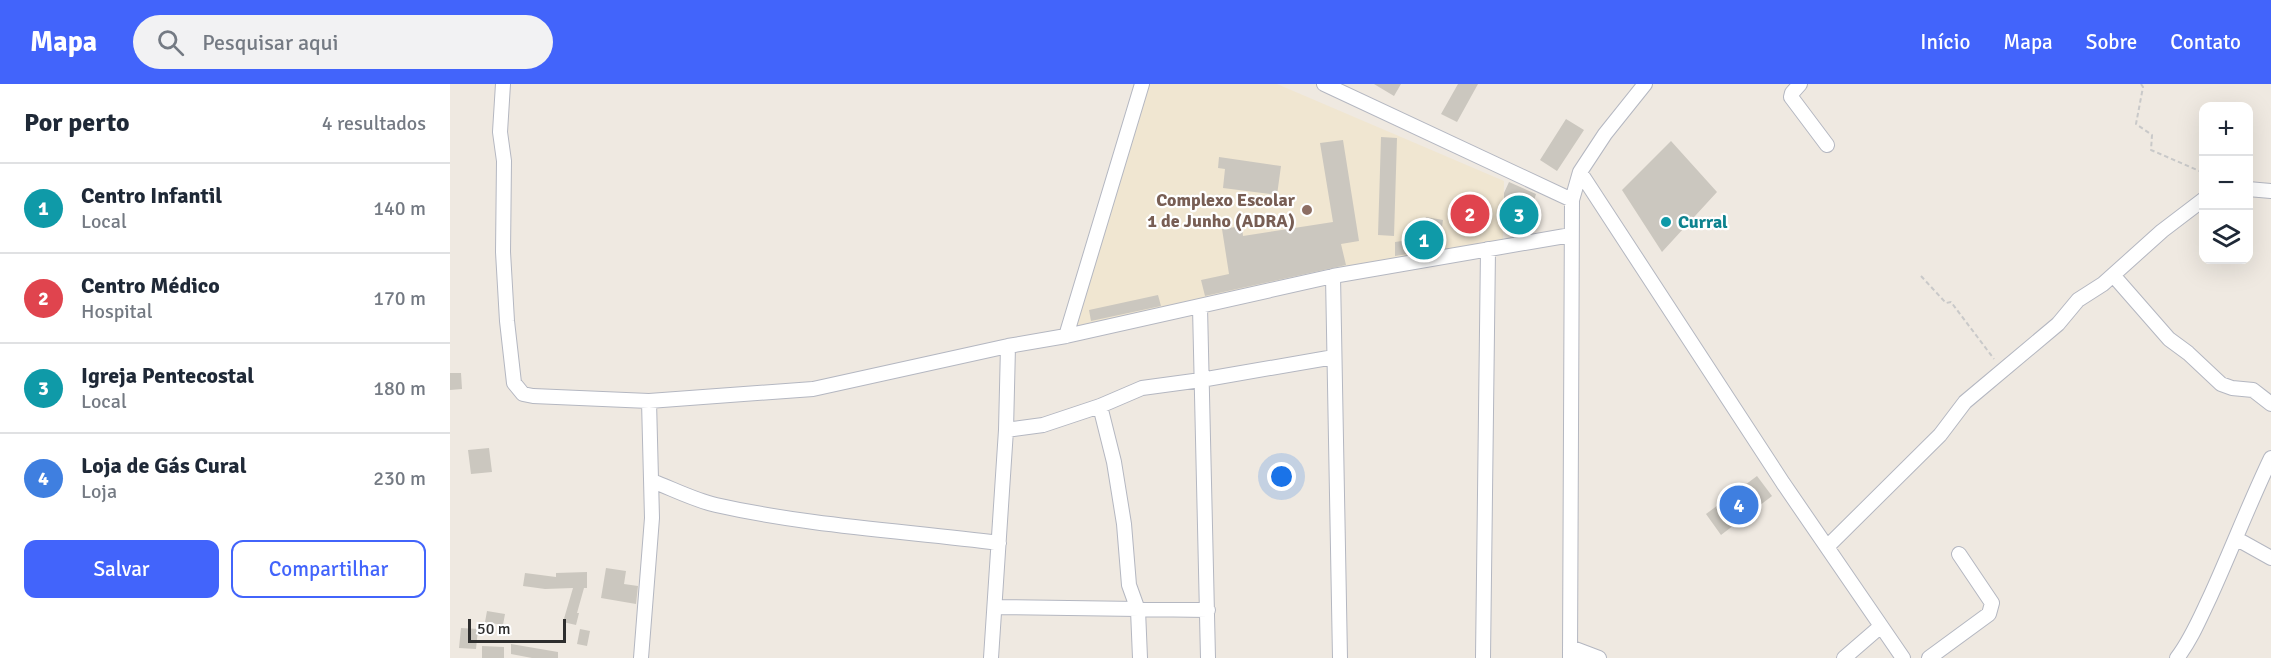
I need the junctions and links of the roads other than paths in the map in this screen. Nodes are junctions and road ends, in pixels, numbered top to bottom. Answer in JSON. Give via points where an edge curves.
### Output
{"nodes":[{"id":1,"x":503,"y":84,"type":"edge"},
{"id":2,"x":1142,"y":84,"type":"edge"},
{"id":3,"x":1324,"y":84,"type":"edge"},
{"id":4,"x":1645,"y":84,"type":"edge"},
{"id":5,"x":1800,"y":84,"type":"edge"},
{"id":6,"x":1827,"y":144,"type":"dead end"},
{"id":7,"x":1580,"y":172,"type":"junction"},
{"id":8,"x":2253,"y":189,"type":"edge"},
{"id":9,"x":2271,"y":191,"type":"edge"},
{"id":10,"x":1572,"y":200,"type":"junction"},
{"id":11,"x":2199,"y":203,"type":"edge"},
{"id":12,"x":1571,"y":235,"type":"junction"},
{"id":13,"x":1488,"y":249,"type":"junction"},
{"id":14,"x":2113,"y":275,"type":"junction"},
{"id":15,"x":1333,"y":276,"type":"junction"},
{"id":16,"x":1200,"y":307,"type":"junction"},
{"id":17,"x":1066,"y":336,"type":"junction"},
{"id":18,"x":1008,"y":346,"type":"junction"},
{"id":19,"x":1334,"y":357,"type":"junction"},
{"id":20,"x":1201,"y":380,"type":"junction"},
{"id":21,"x":649,"y":401,"type":"junction"},
{"id":22,"x":2271,"y":404,"type":"edge"},
{"id":23,"x":1100,"y":406,"type":"junction"},
{"id":24,"x":1006,"y":430,"type":"junction"},
{"id":25,"x":2271,"y":458,"type":"edge"},
{"id":26,"x":652,"y":481,"type":"junction"},
{"id":27,"x":2237,"y":539,"type":"junction"},
{"id":28,"x":999,"y":543,"type":"junction"},
{"id":29,"x":1827,"y":547,"type":"junction"},
{"id":30,"x":1959,"y":554,"type":"dead end"},
{"id":31,"x":2271,"y":558,"type":"edge"},
{"id":32,"x":995,"y":607,"type":"junction"},
{"id":33,"x":1138,"y":610,"type":"junction"},
{"id":34,"x":1208,"y":610,"type":"junction"},
{"id":35,"x":1881,"y":626,"type":"junction"},
{"id":36,"x":1570,"y":652,"type":"edge"},
{"id":37,"x":641,"y":658,"type":"edge"},
{"id":38,"x":991,"y":658,"type":"edge"},
{"id":39,"x":1140,"y":658,"type":"edge"},
{"id":40,"x":1208,"y":658,"type":"edge"},
{"id":41,"x":1340,"y":658,"type":"edge"},
{"id":42,"x":1483,"y":658,"type":"edge"},
{"id":43,"x":1599,"y":658,"type":"edge"},
{"id":44,"x":1844,"y":658,"type":"edge"},
{"id":45,"x":1903,"y":658,"type":"edge"},
{"id":46,"x":1929,"y":658,"type":"edge"},
{"id":47,"x":2177,"y":658,"type":"edge"}],
"edges":[{"from":1,"to":21,"type":"street","via":[[503,252],[514,383],[523,394],[533,396]]},
{"from":2,"to":17,"type":"street"},
{"from":3,"to":10,"type":"street"},
{"from":4,"to":7,"type":"street"},
{"from":5,"to":6,"type":"street","via":[[1791,97]]},
{"from":7,"to":10,"type":"street"},
{"from":7,"to":29,"type":"street"},
{"from":8,"to":9,"type":"street"},
{"from":10,"to":12,"type":"street"},
{"from":11,"to":14,"type":"street"},
{"from":12,"to":13,"type":"street"},
{"from":12,"to":36,"type":"street"},
{"from":13,"to":15,"type":"street"},
{"from":13,"to":42,"type":"street"},
{"from":14,"to":22,"type":"street","via":[[2169,339],[2221,384],[2253,390]]},
{"from":14,"to":29,"type":"street","via":[[2078,300],[2058,324],[1965,402],[1940,435]]},
{"from":15,"to":16,"type":"street"},
{"from":15,"to":19,"type":"street"},
{"from":16,"to":17,"type":"street"},
{"from":16,"to":20,"type":"street"},
{"from":17,"to":18,"type":"street"},
{"from":18,"to":21,"type":"street","via":[[813,389]]},
{"from":18,"to":24,"type":"street"},
{"from":19,"to":20,"type":"street"},
{"from":19,"to":41,"type":"street"},
{"from":20,"to":23,"type":"street","via":[[1142,388]]},
{"from":20,"to":34,"type":"street"},
{"from":21,"to":26,"type":"street"},
{"from":23,"to":24,"type":"street","via":[[1043,425]]},
{"from":23,"to":33,"type":"street","via":[[1114,462],[1129,585]]},
{"from":24,"to":28,"type":"street"},
{"from":25,"to":27,"type":"street"},
{"from":26,"to":28,"type":"street","via":[[714,504],[754,512]]},
{"from":26,"to":37,"type":"street"},
{"from":27,"to":31,"type":"street"},
{"from":27,"to":47,"type":"street"},
{"from":28,"to":32,"type":"street"},
{"from":29,"to":35,"type":"street"},
{"from":30,"to":46,"type":"street","via":[[1992,603],[1989,614]]},
{"from":32,"to":33,"type":"street"},
{"from":32,"to":38,"type":"street"},
{"from":33,"to":34,"type":"street"},
{"from":33,"to":39,"type":"street"},
{"from":34,"to":40,"type":"street"},
{"from":35,"to":44,"type":"street"},
{"from":35,"to":45,"type":"street"},
{"from":36,"to":43,"type":"street"}]}
